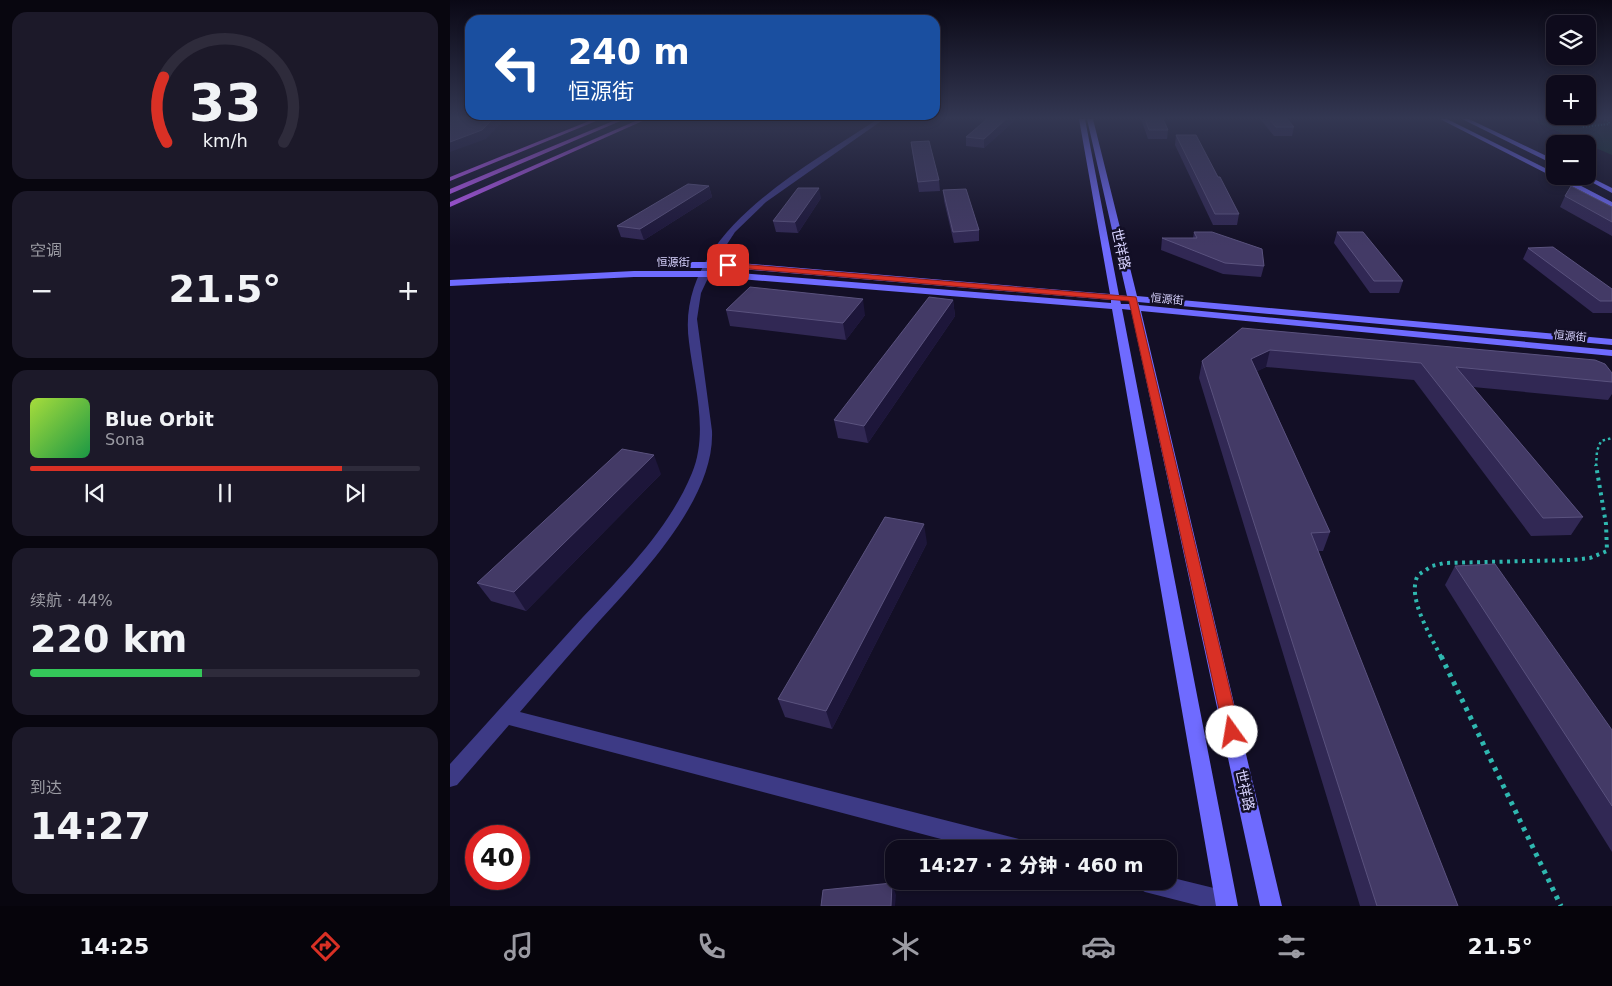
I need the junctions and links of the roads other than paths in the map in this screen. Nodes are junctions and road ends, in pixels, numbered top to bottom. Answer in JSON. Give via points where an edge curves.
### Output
{"nodes":[{"id":1,"x":494,"y":161,"type":"edge"},
{"id":2,"x":522,"y":161,"type":"edge"},
{"id":3,"x":549,"y":161,"type":"edge"},
{"id":4,"x":819,"y":161,"type":"edge"},
{"id":5,"x":1090,"y":161,"type":"edge"},
{"id":6,"x":1100,"y":161,"type":"edge"},
{"id":7,"x":1527,"y":161,"type":"edge"},
{"id":8,"x":1546,"y":171,"type":"edge"},
{"id":9,"x":450,"y":179,"type":"edge"},
{"id":10,"x":1596,"y":183,"type":"edge"},
{"id":11,"x":1573,"y":185,"type":"edge"},
{"id":12,"x":1612,"y":191,"type":"edge"},
{"id":13,"x":450,"y":192,"type":"edge"},
{"id":14,"x":450,"y":205,"type":"edge"},
{"id":15,"x":1612,"y":205,"type":"edge"},
{"id":16,"x":708,"y":270,"type":"junction"},
{"id":17,"x":450,"y":275,"type":"edge"},
{"id":18,"x":450,"y":283,"type":"edge"},
{"id":19,"x":1115,"y":302,"type":"junction"},
{"id":20,"x":1134,"y":303,"type":"junction"},
{"id":21,"x":1612,"y":342,"type":"edge"},
{"id":22,"x":1612,"y":352,"type":"edge"},
{"id":23,"x":505,"y":716,"type":"junction"},
{"id":24,"x":450,"y":778,"type":"edge"},
{"id":25,"x":984,"y":840,"type":"edge"},
{"id":26,"x":1177,"y":890,"type":"edge"},
{"id":27,"x":1227,"y":904,"type":"edge"},
{"id":28,"x":1272,"y":906,"type":"edge"}],
"edges":[{"from":1,"to":9,"type":"main road"},
{"from":2,"to":13,"type":"main road"},
{"from":3,"to":14,"type":"main road"},
{"from":4,"to":16,"type":"street","via":[[746,214],[727,236]]},
{"from":5,"to":19,"type":"main road","name":"世祥路"},
{"from":6,"to":20,"type":"main road","name":"世祥路"},
{"from":7,"to":8,"type":"main road"},
{"from":10,"to":12,"type":"main road"},
{"from":11,"to":15,"type":"main road"},
{"from":16,"to":17,"type":"main road","name":"恒源街","via":[[653,266]]},
{"from":16,"to":18,"type":"main road","name":"恒源街"},
{"from":16,"to":19,"type":"main road","name":"恒源街"},
{"from":16,"to":23,"type":"street","via":[[694,296],[692,323],[706,444],[687,499],[665,533]]},
{"from":19,"to":20,"type":"main road","name":"恒源街"},
{"from":19,"to":27,"type":"main road","name":"世祥路"},
{"from":20,"to":21,"type":"main road","name":"恒源街"},
{"from":20,"to":22,"type":"main road","name":"恒源街"},
{"from":20,"to":28,"type":"main road","name":"世祥路"},
{"from":23,"to":24,"type":"street"},
{"from":23,"to":25,"type":"street"},
{"from":26,"to":27,"type":"street"}]}
